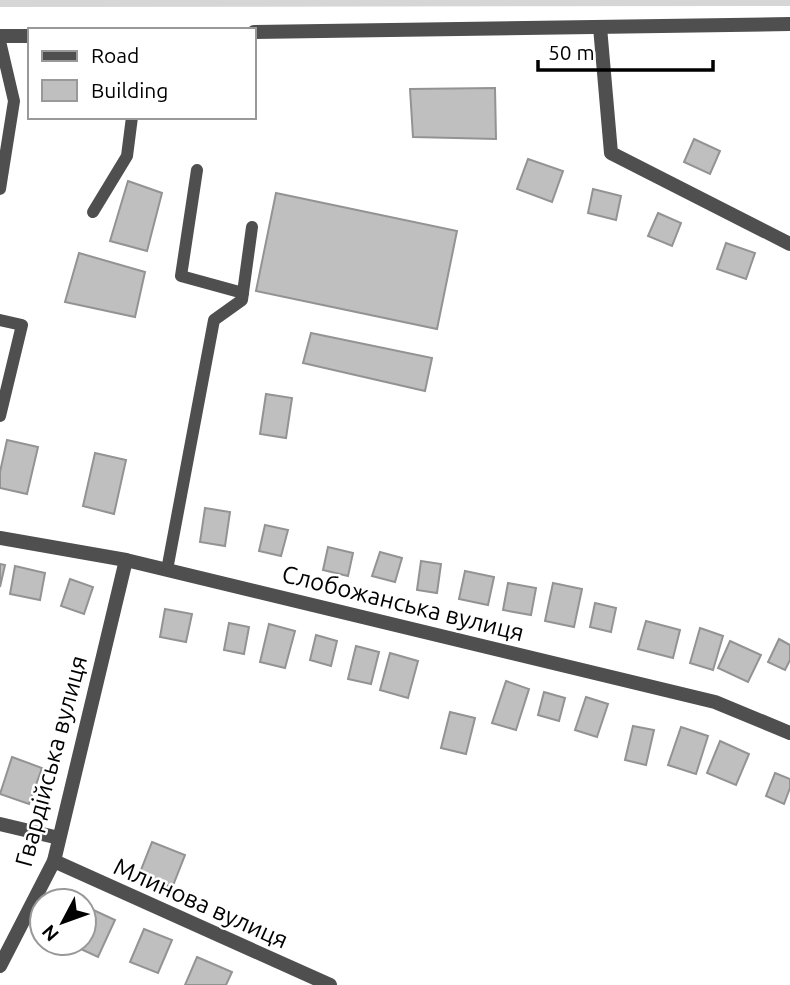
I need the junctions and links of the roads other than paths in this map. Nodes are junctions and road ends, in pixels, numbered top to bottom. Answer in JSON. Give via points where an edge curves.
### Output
{"nodes":[{"id":1,"x":790,"y":24,"type":"edge"},
{"id":2,"x":600,"y":27,"type":"junction"},
{"id":3,"x":256,"y":32,"type":"edge"},
{"id":4,"x":28,"y":36,"type":"edge"},
{"id":5,"x":0,"y":39,"type":"edge"},
{"id":6,"x":132,"y":119,"type":"edge"},
{"id":7,"x":197,"y":170,"type":"dead end"},
{"id":8,"x":0,"y":189,"type":"edge"},
{"id":9,"x":93,"y":212,"type":"dead end"},
{"id":10,"x":252,"y":227,"type":"dead end"},
{"id":11,"x":790,"y":244,"type":"edge"},
{"id":12,"x":243,"y":293,"type":"junction"},
{"id":13,"x":0,"y":320,"type":"edge"},
{"id":14,"x":0,"y":416,"type":"edge"},
{"id":15,"x":0,"y":538,"type":"edge"},
{"id":16,"x":125,"y":560,"type":"junction"},
{"id":17,"x":167,"y":570,"type":"junction"},
{"id":18,"x":790,"y":733,"type":"edge"},
{"id":19,"x":0,"y":824,"type":"edge"},
{"id":20,"x":59,"y":838,"type":"junction"},
{"id":21,"x":54,"y":861,"type":"junction"},
{"id":22,"x":0,"y":966,"type":"edge"},
{"id":23,"x":330,"y":985,"type":"edge"}],
"edges":[{"from":1,"to":2,"type":"street"},
{"from":2,"to":3,"type":"street"},
{"from":2,"to":11,"type":"street","via":[[611,153]]},
{"from":4,"to":5,"type":"street"},
{"from":5,"to":8,"type":"lane","via":[[14,101]]},
{"from":6,"to":9,"type":"lane","via":[[127,156]]},
{"from":7,"to":12,"type":"lane","via":[[181,276]]},
{"from":10,"to":12,"type":"lane"},
{"from":12,"to":17,"type":"lane","via":[[242,300],[214,320]]},
{"from":13,"to":14,"type":"lane","via":[[22,326]]},
{"from":15,"to":16,"type":"street","name":"Слобожанська вулиця"},
{"from":16,"to":17,"type":"street","name":"Слобожанська вулиця"},
{"from":16,"to":20,"type":"street","name":"Гвардійська вулиця"},
{"from":17,"to":18,"type":"street","name":"Слобожанська вулиця","via":[[715,702]]},
{"from":19,"to":20,"type":"street"},
{"from":20,"to":21,"type":"street","name":"Гвардійська вулиця"},
{"from":21,"to":22,"type":"street","name":"Гвардійська вулиця"},
{"from":21,"to":23,"type":"street","name":"Млинова вулиця"}]}
